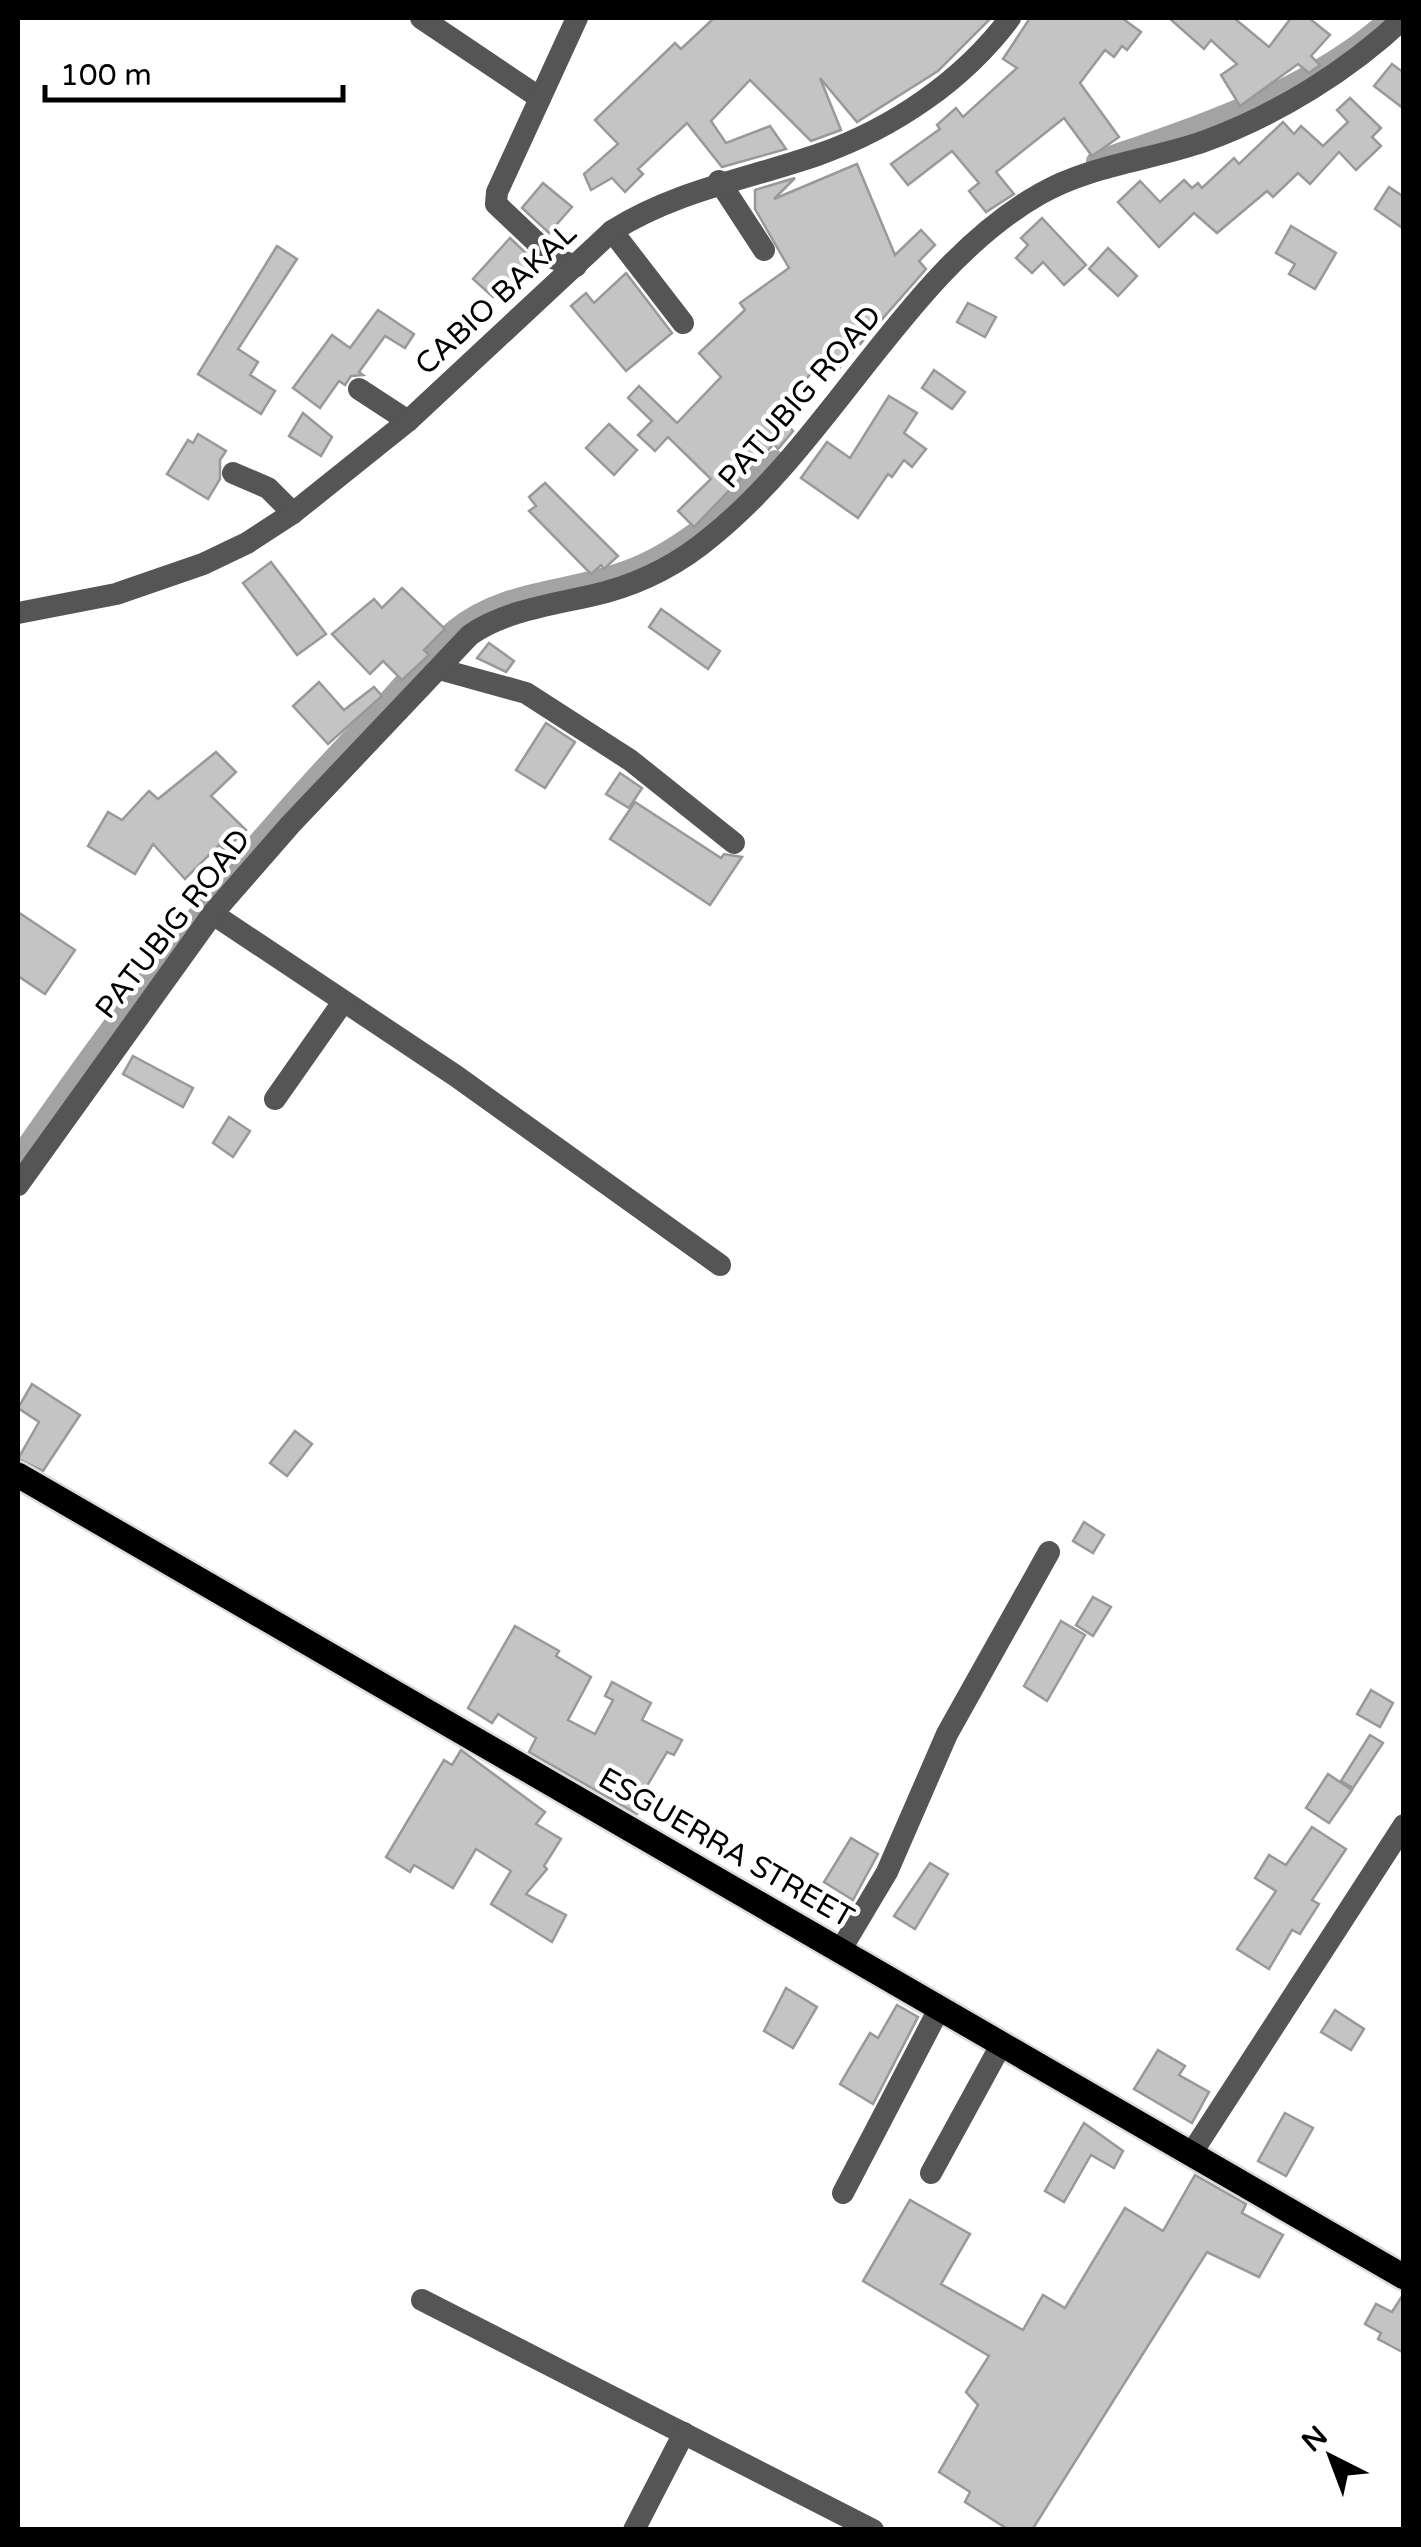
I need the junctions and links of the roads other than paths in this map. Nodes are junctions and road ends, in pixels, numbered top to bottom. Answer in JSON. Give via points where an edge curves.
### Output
{"nodes":[{"id":1,"x":421,"y":18,"type":"edge"},
{"id":2,"x":577,"y":18,"type":"edge"},
{"id":3,"x":1010,"y":18,"type":"edge"},
{"id":4,"x":1404,"y":18,"type":"edge"},
{"id":5,"x":540,"y":98,"type":"junction"},
{"id":6,"x":719,"y":181,"type":"junction"},
{"id":7,"x":612,"y":231,"type":"junction"},
{"id":8,"x":764,"y":250,"type":"dead end"},
{"id":9,"x":576,"y":266,"type":"junction"},
{"id":10,"x":683,"y":323,"type":"dead end"},
{"id":11,"x":360,"y":390,"type":"dead end"},
{"id":12,"x":408,"y":421,"type":"junction"},
{"id":13,"x":233,"y":474,"type":"dead end"},
{"id":14,"x":294,"y":513,"type":"junction"},
{"id":15,"x":18,"y":614,"type":"edge"},
{"id":16,"x":439,"y":669,"type":"junction"},
{"id":17,"x":734,"y":843,"type":"dead end"},
{"id":18,"x":213,"y":914,"type":"junction"},
{"id":19,"x":343,"y":1002,"type":"junction"},
{"id":20,"x":275,"y":1099,"type":"dead end"},
{"id":21,"x":18,"y":1185,"type":"edge"},
{"id":22,"x":720,"y":1265,"type":"dead end"},
{"id":23,"x":18,"y":1475,"type":"edge"},
{"id":24,"x":1049,"y":1552,"type":"dead end"},
{"id":25,"x":1404,"y":1825,"type":"edge"},
{"id":26,"x":840,"y":1952,"type":"junction"},
{"id":27,"x":939,"y":2009,"type":"junction"},
{"id":28,"x":1001,"y":2044,"type":"junction"},
{"id":29,"x":1191,"y":2154,"type":"junction"},
{"id":30,"x":931,"y":2173,"type":"dead end"},
{"id":31,"x":843,"y":2194,"type":"dead end"},
{"id":32,"x":1404,"y":2277,"type":"edge"},
{"id":33,"x":422,"y":2300,"type":"dead end"},
{"id":34,"x":684,"y":2433,"type":"junction"},
{"id":35,"x":634,"y":2530,"type":"edge"},
{"id":36,"x":874,"y":2530,"type":"edge"}],
"edges":[{"from":1,"to":5,"type":"street"},
{"from":2,"to":5,"type":"street"},
{"from":3,"to":6,"type":"street","name":"CABIO BAKAL","via":[[972,62],[887,125],[816,155]]},
{"from":4,"to":16,"type":"street","name":"PATUBIG ROAD","via":[[1334,72],[1239,127],[1076,178],[1009,214],[943,272],[784,470],[708,540],[633,584],[484,626]]},
{"from":5,"to":9,"type":"street","via":[[496,204],[553,258]]},
{"from":6,"to":7,"type":"street","name":"CABIO BAKAL"},
{"from":6,"to":8,"type":"street"},
{"from":7,"to":9,"type":"street","name":"CABIO BAKAL"},
{"from":7,"to":10,"type":"street"},
{"from":9,"to":12,"type":"street","name":"CABIO BAKAL"},
{"from":11,"to":12,"type":"street"},
{"from":12,"to":14,"type":"street","name":"CABIO BAKAL"},
{"from":13,"to":14,"type":"street","via":[[268,488]]},
{"from":14,"to":15,"type":"street","name":"CABIO BAKAL","via":[[203,564],[116,594]]},
{"from":16,"to":17,"type":"street","via":[[526,693],[630,760]]},
{"from":16,"to":18,"type":"street","name":"PATUBIG ROAD"},
{"from":18,"to":19,"type":"street"},
{"from":18,"to":21,"type":"street","name":"PATUBIG ROAD"},
{"from":19,"to":20,"type":"street"},
{"from":19,"to":22,"type":"street"},
{"from":23,"to":26,"type":"main road","name":"ESGUERRA STREET"},
{"from":24,"to":26,"type":"street","via":[[946,1734],[886,1872]]},
{"from":25,"to":29,"type":"street"},
{"from":26,"to":27,"type":"main road","name":"ESGUERRA STREET"},
{"from":27,"to":28,"type":"main road","name":"ESGUERRA STREET"},
{"from":27,"to":31,"type":"street"},
{"from":28,"to":29,"type":"main road","name":"ESGUERRA STREET"},
{"from":28,"to":30,"type":"street"},
{"from":29,"to":32,"type":"main road","name":"ESGUERRA STREET"},
{"from":33,"to":34,"type":"street"},
{"from":34,"to":35,"type":"street"},
{"from":34,"to":36,"type":"street"}]}
